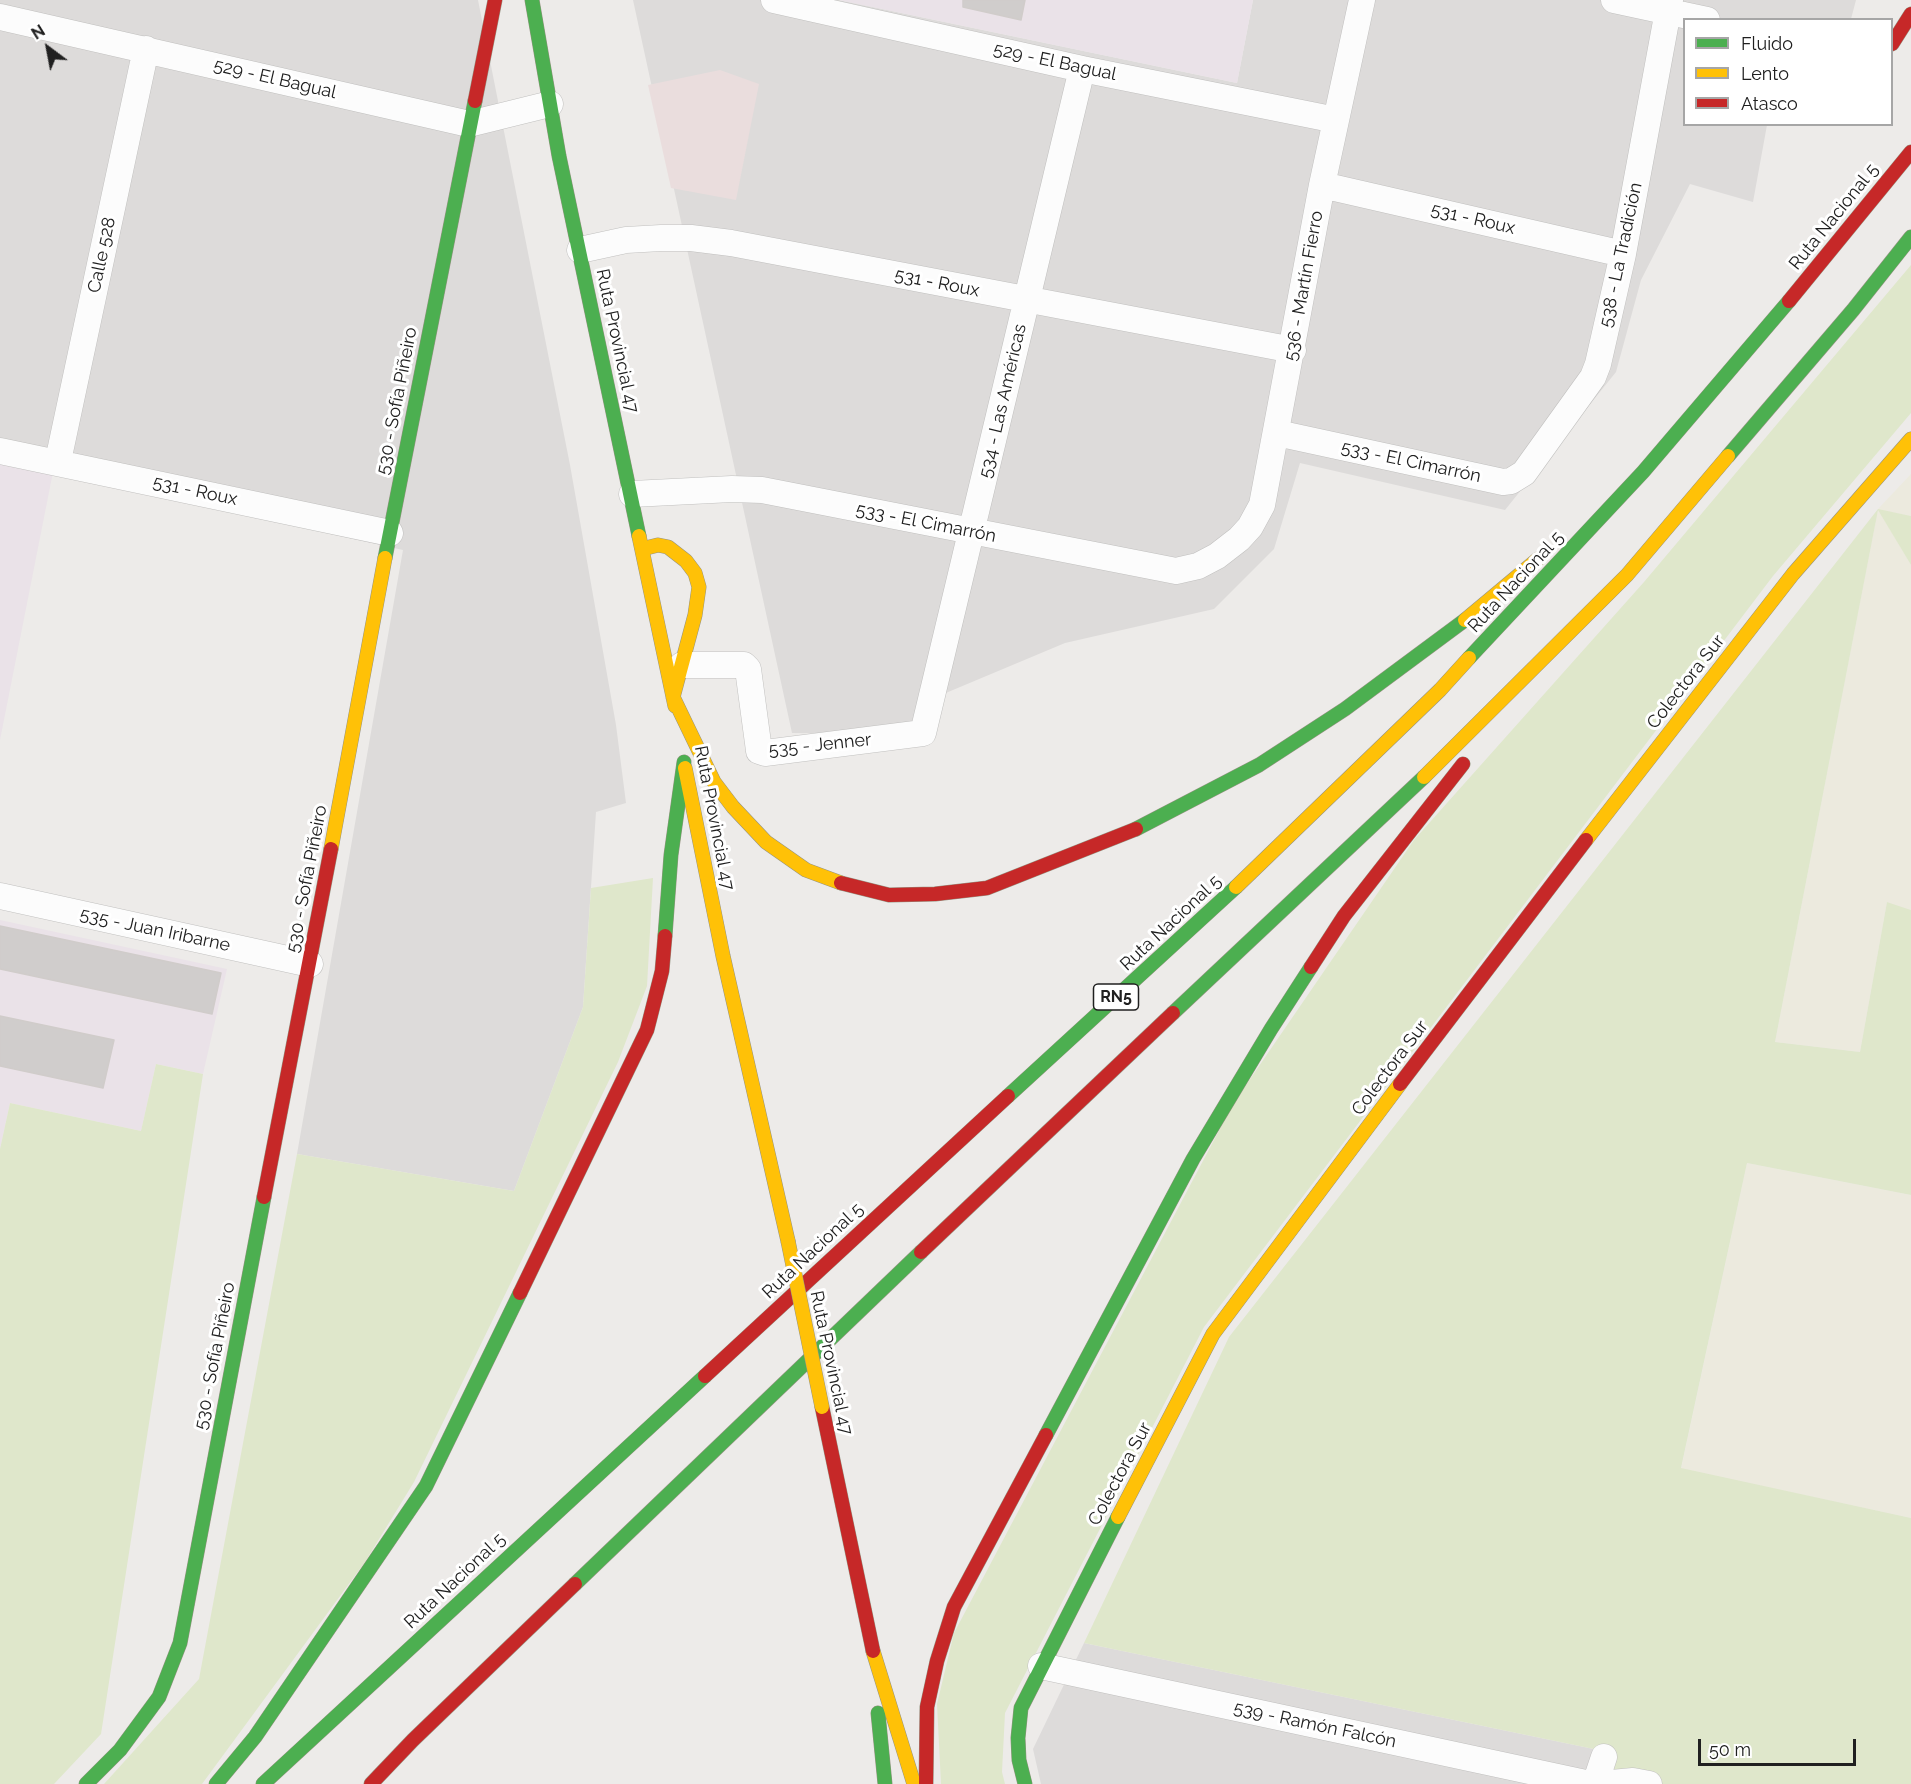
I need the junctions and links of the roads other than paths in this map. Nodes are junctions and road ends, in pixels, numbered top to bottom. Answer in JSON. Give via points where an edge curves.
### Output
{"nodes":[{"id":1,"x":495,"y":0,"type":"edge"},
{"id":2,"x":532,"y":0,"type":"edge"},
{"id":3,"x":774,"y":0,"type":"edge"},
{"id":4,"x":1362,"y":0,"type":"edge"},
{"id":5,"x":1614,"y":0,"type":"edge"},
{"id":6,"x":1668,"y":6,"type":"edge"},
{"id":7,"x":1911,"y":14,"type":"edge"},
{"id":8,"x":0,"y":17,"type":"edge"},
{"id":9,"x":1701,"y":18,"type":"edge"},
{"id":10,"x":1893,"y":42,"type":"edge"},
{"id":11,"x":146,"y":49,"type":"junction"},
{"id":12,"x":1082,"y":69,"type":"junction"},
{"id":13,"x":550,"y":104,"type":"junction"},
{"id":14,"x":1336,"y":120,"type":"junction"},
{"id":15,"x":469,"y":124,"type":"junction"},
{"id":16,"x":1911,"y":152,"type":"edge"},
{"id":17,"x":1322,"y":185,"type":"junction"},
{"id":18,"x":1911,"y":237,"type":"edge"},
{"id":19,"x":580,"y":250,"type":"junction"},
{"id":20,"x":1623,"y":254,"type":"junction"},
{"id":21,"x":1026,"y":301,"type":"junction"},
{"id":22,"x":1293,"y":350,"type":"junction"},
{"id":23,"x":1277,"y":433,"type":"junction"},
{"id":24,"x":1911,"y":439,"type":"edge"},
{"id":25,"x":0,"y":451,"type":"edge"},
{"id":26,"x":57,"y":461,"type":"junction"},
{"id":27,"x":1643,"y":472,"type":"junction"},
{"id":28,"x":1510,"y":481,"type":"joint"},
{"id":29,"x":632,"y":494,"type":"junction"},
{"id":30,"x":972,"y":532,"type":"junction"},
{"id":31,"x":390,"y":533,"type":"junction"},
{"id":32,"x":642,"y":549,"type":"junction"},
{"id":33,"x":1217,"y":556,"type":"joint"},
{"id":34,"x":1627,"y":575,"type":"junction"},
{"id":35,"x":682,"y":665,"type":"junction"},
{"id":36,"x":673,"y":697,"type":"junction"},
{"id":37,"x":1490,"y":732,"type":"dead end"},
{"id":38,"x":923,"y":733,"type":"joint"},
{"id":39,"x":1475,"y":749,"type":"dead end"},
{"id":40,"x":684,"y":762,"type":"junction"},
{"id":41,"x":0,"y":896,"type":"edge"},
{"id":42,"x":310,"y":964,"type":"junction"},
{"id":43,"x":870,"y":1640,"type":"junction"},
{"id":44,"x":1041,"y":1666,"type":"junction"},
{"id":45,"x":1604,"y":1757,"type":"dead end"},
{"id":46,"x":87,"y":1784,"type":"edge"},
{"id":47,"x":216,"y":1784,"type":"edge"},
{"id":48,"x":263,"y":1784,"type":"edge"},
{"id":49,"x":371,"y":1784,"type":"edge"},
{"id":50,"x":885,"y":1784,"type":"edge"},
{"id":51,"x":915,"y":1784,"type":"edge"},
{"id":52,"x":927,"y":1784,"type":"edge"},
{"id":53,"x":1025,"y":1784,"type":"edge"},
{"id":54,"x":1590,"y":1784,"type":"edge"},
{"id":55,"x":1595,"y":1784,"type":"edge"},
{"id":56,"x":1601,"y":1784,"type":"edge"},
{"id":57,"x":1649,"y":1784,"type":"edge"}],
"edges":[{"from":1,"to":15,"type":"main road","name":"530 - Sofía Piñeiro"},
{"from":2,"to":13,"type":"main road","name":"Ruta Provincial 47"},
{"from":3,"to":12,"type":"street","name":"529 - El Bagual"},
{"from":4,"to":14,"type":"street","name":"536 - Martín Fierro"},
{"from":5,"to":6,"type":"street"},
{"from":6,"to":9,"type":"street"},
{"from":6,"to":20,"type":"street","name":"538 - La Tradición"},
{"from":7,"to":10,"type":"main road"},
{"from":8,"to":11,"type":"street","name":"529 - El Bagual"},
{"from":11,"to":15,"type":"street","name":"529 - El Bagual"},
{"from":11,"to":26,"type":"street","name":"Calle 528"},
{"from":12,"to":14,"type":"street","name":"529 - El Bagual"},
{"from":12,"to":21,"type":"street","name":"534 - Las Américas"},
{"from":13,"to":15,"type":"street","name":"529 - El Bagual"},
{"from":13,"to":19,"type":"main road","name":"Ruta Provincial 47"},
{"from":14,"to":17,"type":"street","name":"536 - Martín Fierro"},
{"from":15,"to":31,"type":"main road","name":"530 - Sofía Piñeiro"},
{"from":16,"to":27,"type":"main road","name":"Ruta Nacional 5","number":"RN5"},
{"from":17,"to":20,"type":"street","name":"531 - Roux"},
{"from":17,"to":22,"type":"street","name":"536 - Martín Fierro"},
{"from":18,"to":34,"type":"main road","number":"RN5"},
{"from":19,"to":21,"type":"street","name":"531 - Roux","via":[[626,240],[691,238]]},
{"from":19,"to":29,"type":"main road","name":"Ruta Provincial 47"},
{"from":20,"to":28,"type":"street","name":"538 - La Tradición","via":[[1593,377],[1524,473]]},
{"from":21,"to":22,"type":"street","name":"531 - Roux"},
{"from":21,"to":30,"type":"street","name":"534 - Las Américas"},
{"from":22,"to":23,"type":"street","name":"536 - Martín Fierro"},
{"from":23,"to":28,"type":"street","name":"533 - El Cimarrón"},
{"from":23,"to":33,"type":"street","name":"536 - Martín Fierro","via":[[1262,504],[1245,533]]},
{"from":24,"to":44,"type":"main road","name":"Colectora Sur","via":[[1793,574],[1501,950],[1213,1334]]},
{"from":25,"to":26,"type":"street","name":"531 - Roux"},
{"from":26,"to":31,"type":"street","name":"531 - Roux"},
{"from":27,"to":36,"type":"main road","via":[[1436,642],[1346,709],[1259,765],[1122,836],[987,888],[889,895],[806,870],[766,842],[733,807],[714,782]]},
{"from":27,"to":48,"type":"main road","name":"Ruta Nacional 5","number":"RN5","via":[[1440,690],[1233,890]]},
{"from":29,"to":30,"type":"street","name":"533 - El Cimarrón","via":[[762,490]]},
{"from":29,"to":32,"type":"main road","name":"Ruta Provincial 47"},
{"from":30,"to":33,"type":"street","name":"533 - El Cimarrón","via":[[1176,571]]},
{"from":30,"to":38,"type":"street","name":"534 - Las Américas"},
{"from":31,"to":42,"type":"main road","name":"530 - Sofía Piñeiro"},
{"from":32,"to":35,"type":"main road","via":[[668,547],[695,573],[699,587],[696,615]]},
{"from":32,"to":36,"type":"main road","name":"Ruta Provincial 47"},
{"from":34,"to":37,"type":"main road"},
{"from":34,"to":49,"type":"main road","number":"RN5","via":[[1394,807],[1058,1119]]},
{"from":35,"to":36,"type":"main road"},
{"from":35,"to":38,"type":"street","name":"535 - Jenner","via":[[744,665],[748,669],[759,751],[765,753]]},
{"from":36,"to":40,"type":"main road","name":"Ruta Provincial 47"},
{"from":39,"to":52,"type":"main road","via":[[1344,916],[1271,1029],[1193,1159],[954,1607],[927,1707]]},
{"from":40,"to":43,"type":"main road","name":"Ruta Provincial 47","bridge":true},
{"from":40,"to":47,"type":"main road","via":[[671,855],[662,971],[647,1030],[426,1486],[255,1737]]},
{"from":41,"to":42,"type":"street","name":"535 - Juan Iribarne"},
{"from":42,"to":46,"type":"main road","name":"530 - Sofía Piñeiro","via":[[180,1643],[159,1697],[120,1750]]},
{"from":43,"to":50,"type":"main road","name":"Ruta Provincial 47"},
{"from":43,"to":51,"type":"main road","name":"Ruta Provincial 47"},
{"from":44,"to":53,"type":"main road","name":"Colectora Sur","via":[[1021,1708],[1019,1760]]},
{"from":44,"to":54,"type":"street","name":"539 - Ramón Falcón"},
{"from":45,"to":55,"type":"street"},
{"from":56,"to":57,"type":"street","via":[[1633,1780]]}]}
